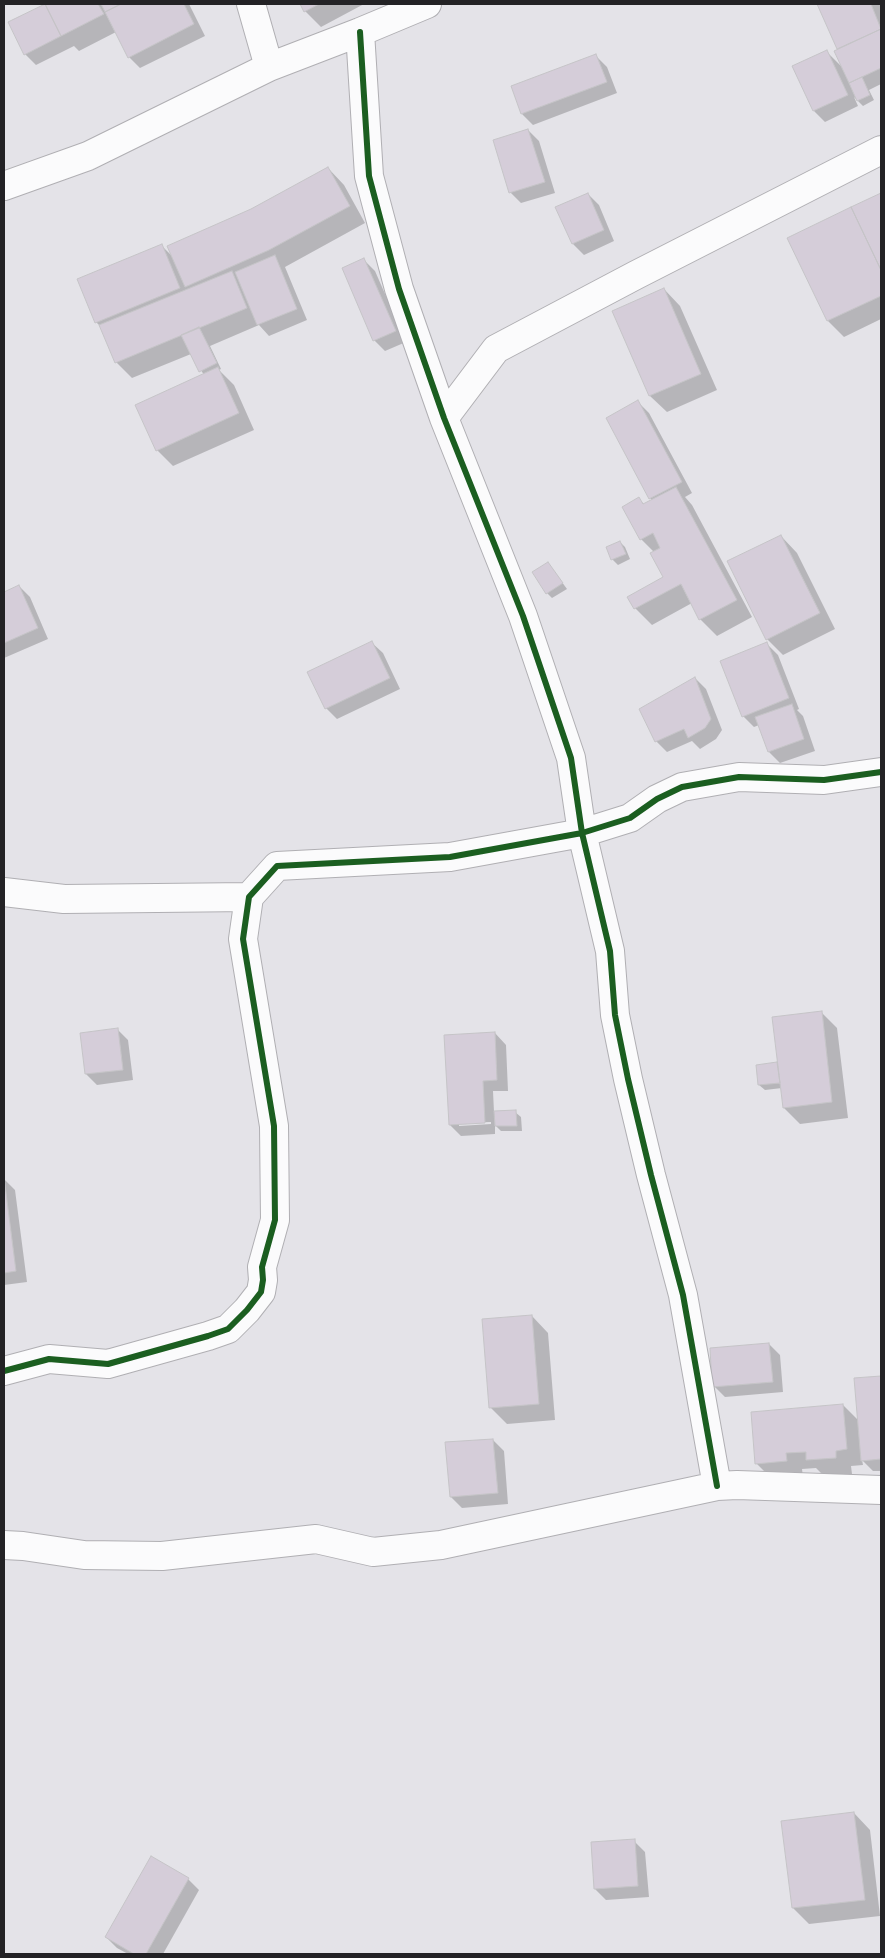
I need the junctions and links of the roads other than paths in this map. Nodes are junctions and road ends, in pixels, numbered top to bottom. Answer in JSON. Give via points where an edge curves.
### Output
{"nodes":[{"id":1,"x":252,"y":4,"type":"edge"},
{"id":2,"x":427,"y":4,"type":"edge"},
{"id":3,"x":360,"y":32,"type":"junction"},
{"id":4,"x":270,"y":67,"type":"junction"},
{"id":5,"x":881,"y":150,"type":"edge"},
{"id":6,"x":4,"y":186,"type":"edge"},
{"id":7,"x":444,"y":418,"type":"junction"},
{"id":8,"x":881,"y":772,"type":"edge"},
{"id":9,"x":582,"y":833,"type":"junction"},
{"id":10,"x":4,"y":892,"type":"edge"},
{"id":11,"x":249,"y":897,"type":"junction"},
{"id":12,"x":4,"y":1371,"type":"edge"},
{"id":13,"x":717,"y":1486,"type":"junction"},
{"id":14,"x":881,"y":1490,"type":"edge"},
{"id":15,"x":4,"y":1545,"type":"edge"}],
"edges":[{"from":1,"to":4,"type":"street"},
{"from":2,"to":3,"type":"street"},
{"from":3,"to":4,"type":"street"},
{"from":3,"to":7,"type":"street","via":[[369,176],[399,289]]},
{"from":4,"to":6,"type":"street","via":[[88,156]]},
{"from":5,"to":7,"type":"street","via":[[496,350]]},
{"from":7,"to":9,"type":"street","via":[[523,616],[571,758]]},
{"from":8,"to":9,"type":"street","via":[[824,780],[739,777],[682,787],[630,818]]},
{"from":9,"to":11,"type":"street","via":[[450,858],[277,866]]},
{"from":9,"to":13,"type":"street","via":[[610,951],[615,1015],[628,1079],[684,1295]]},
{"from":10,"to":11,"type":"street","via":[[64,899]]},
{"from":11,"to":12,"type":"street","via":[[243,939],[274,1126],[275,1220],[262,1266],[261,1292],[228,1329],[208,1336],[108,1364],[49,1359]]},
{"from":13,"to":14,"type":"street"},
{"from":13,"to":15,"type":"street","via":[[441,1546],[373,1552],[316,1539],[162,1556],[84,1555]]}]}
